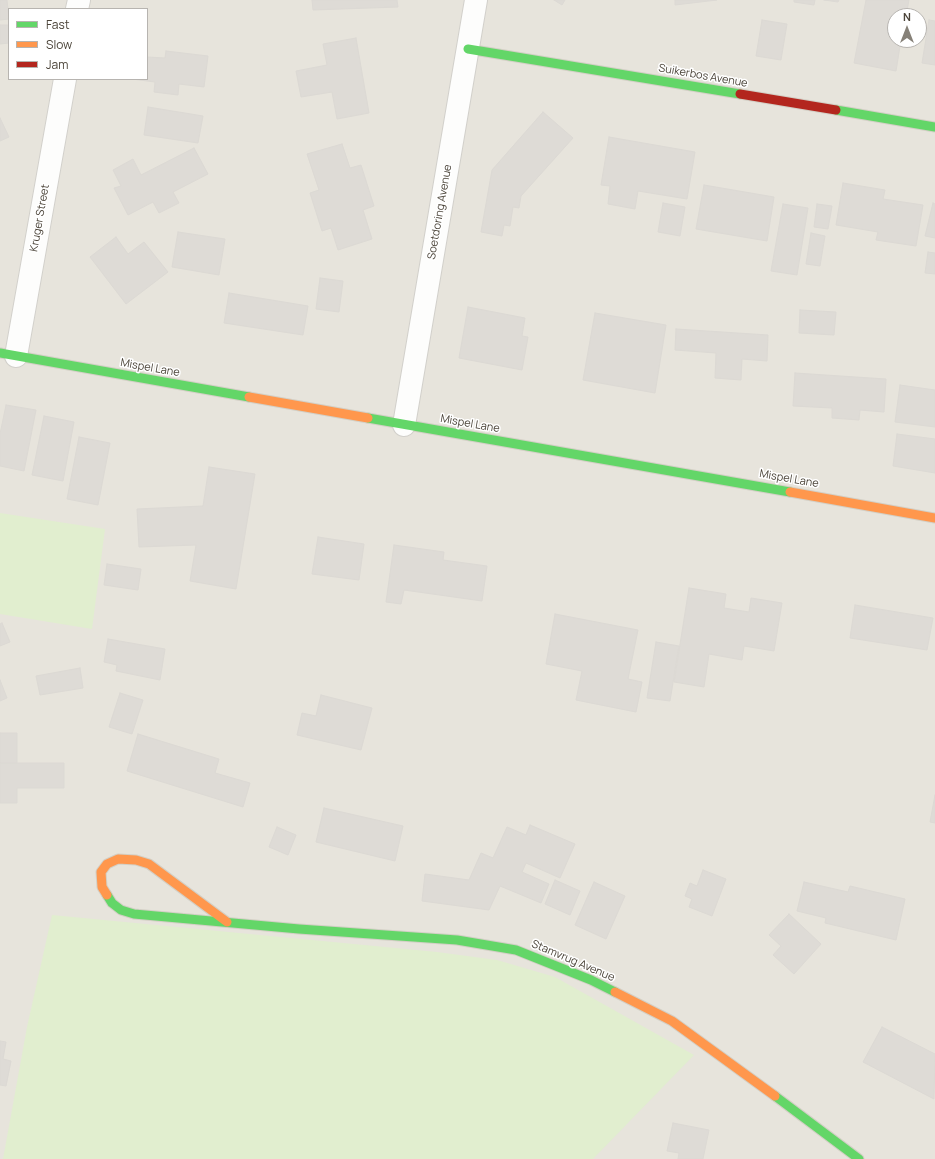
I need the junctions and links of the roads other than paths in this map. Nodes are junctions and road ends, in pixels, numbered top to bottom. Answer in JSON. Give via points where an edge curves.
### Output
{"nodes":[{"id":1,"x":476,"y":0,"type":"edge"},
{"id":2,"x":468,"y":49,"type":"junction"},
{"id":3,"x":65,"y":80,"type":"edge"},
{"id":4,"x":935,"y":127,"type":"edge"},
{"id":5,"x":8,"y":355,"type":"edge"},
{"id":6,"x":404,"y":424,"type":"junction"},
{"id":7,"x":935,"y":518,"type":"edge"},
{"id":8,"x":227,"y":922,"type":"junction"},
{"id":9,"x":859,"y":1159,"type":"edge"}],
"edges":[{"from":1,"to":2,"type":"street","name":"Soetdoring Avenue"},
{"from":2,"to":4,"type":"street","name":"Suikerbos Avenue"},
{"from":2,"to":6,"type":"street","name":"Soetdoring Avenue"},
{"from":3,"to":5,"type":"street","name":"Kruger Street"},
{"from":5,"to":6,"type":"street","name":"Mispel Lane"},
{"from":6,"to":7,"type":"street","name":"Mispel Lane"},
{"from":8,"to":8,"type":"street","name":"Stamvrug Avenue","via":[[149,864],[118,859],[107,864],[101,872],[104,893],[121,910],[156,917]]},
{"from":8,"to":9,"type":"street","name":"Stamvrug Avenue","via":[[457,940],[516,950],[591,980],[672,1021]]}]}
